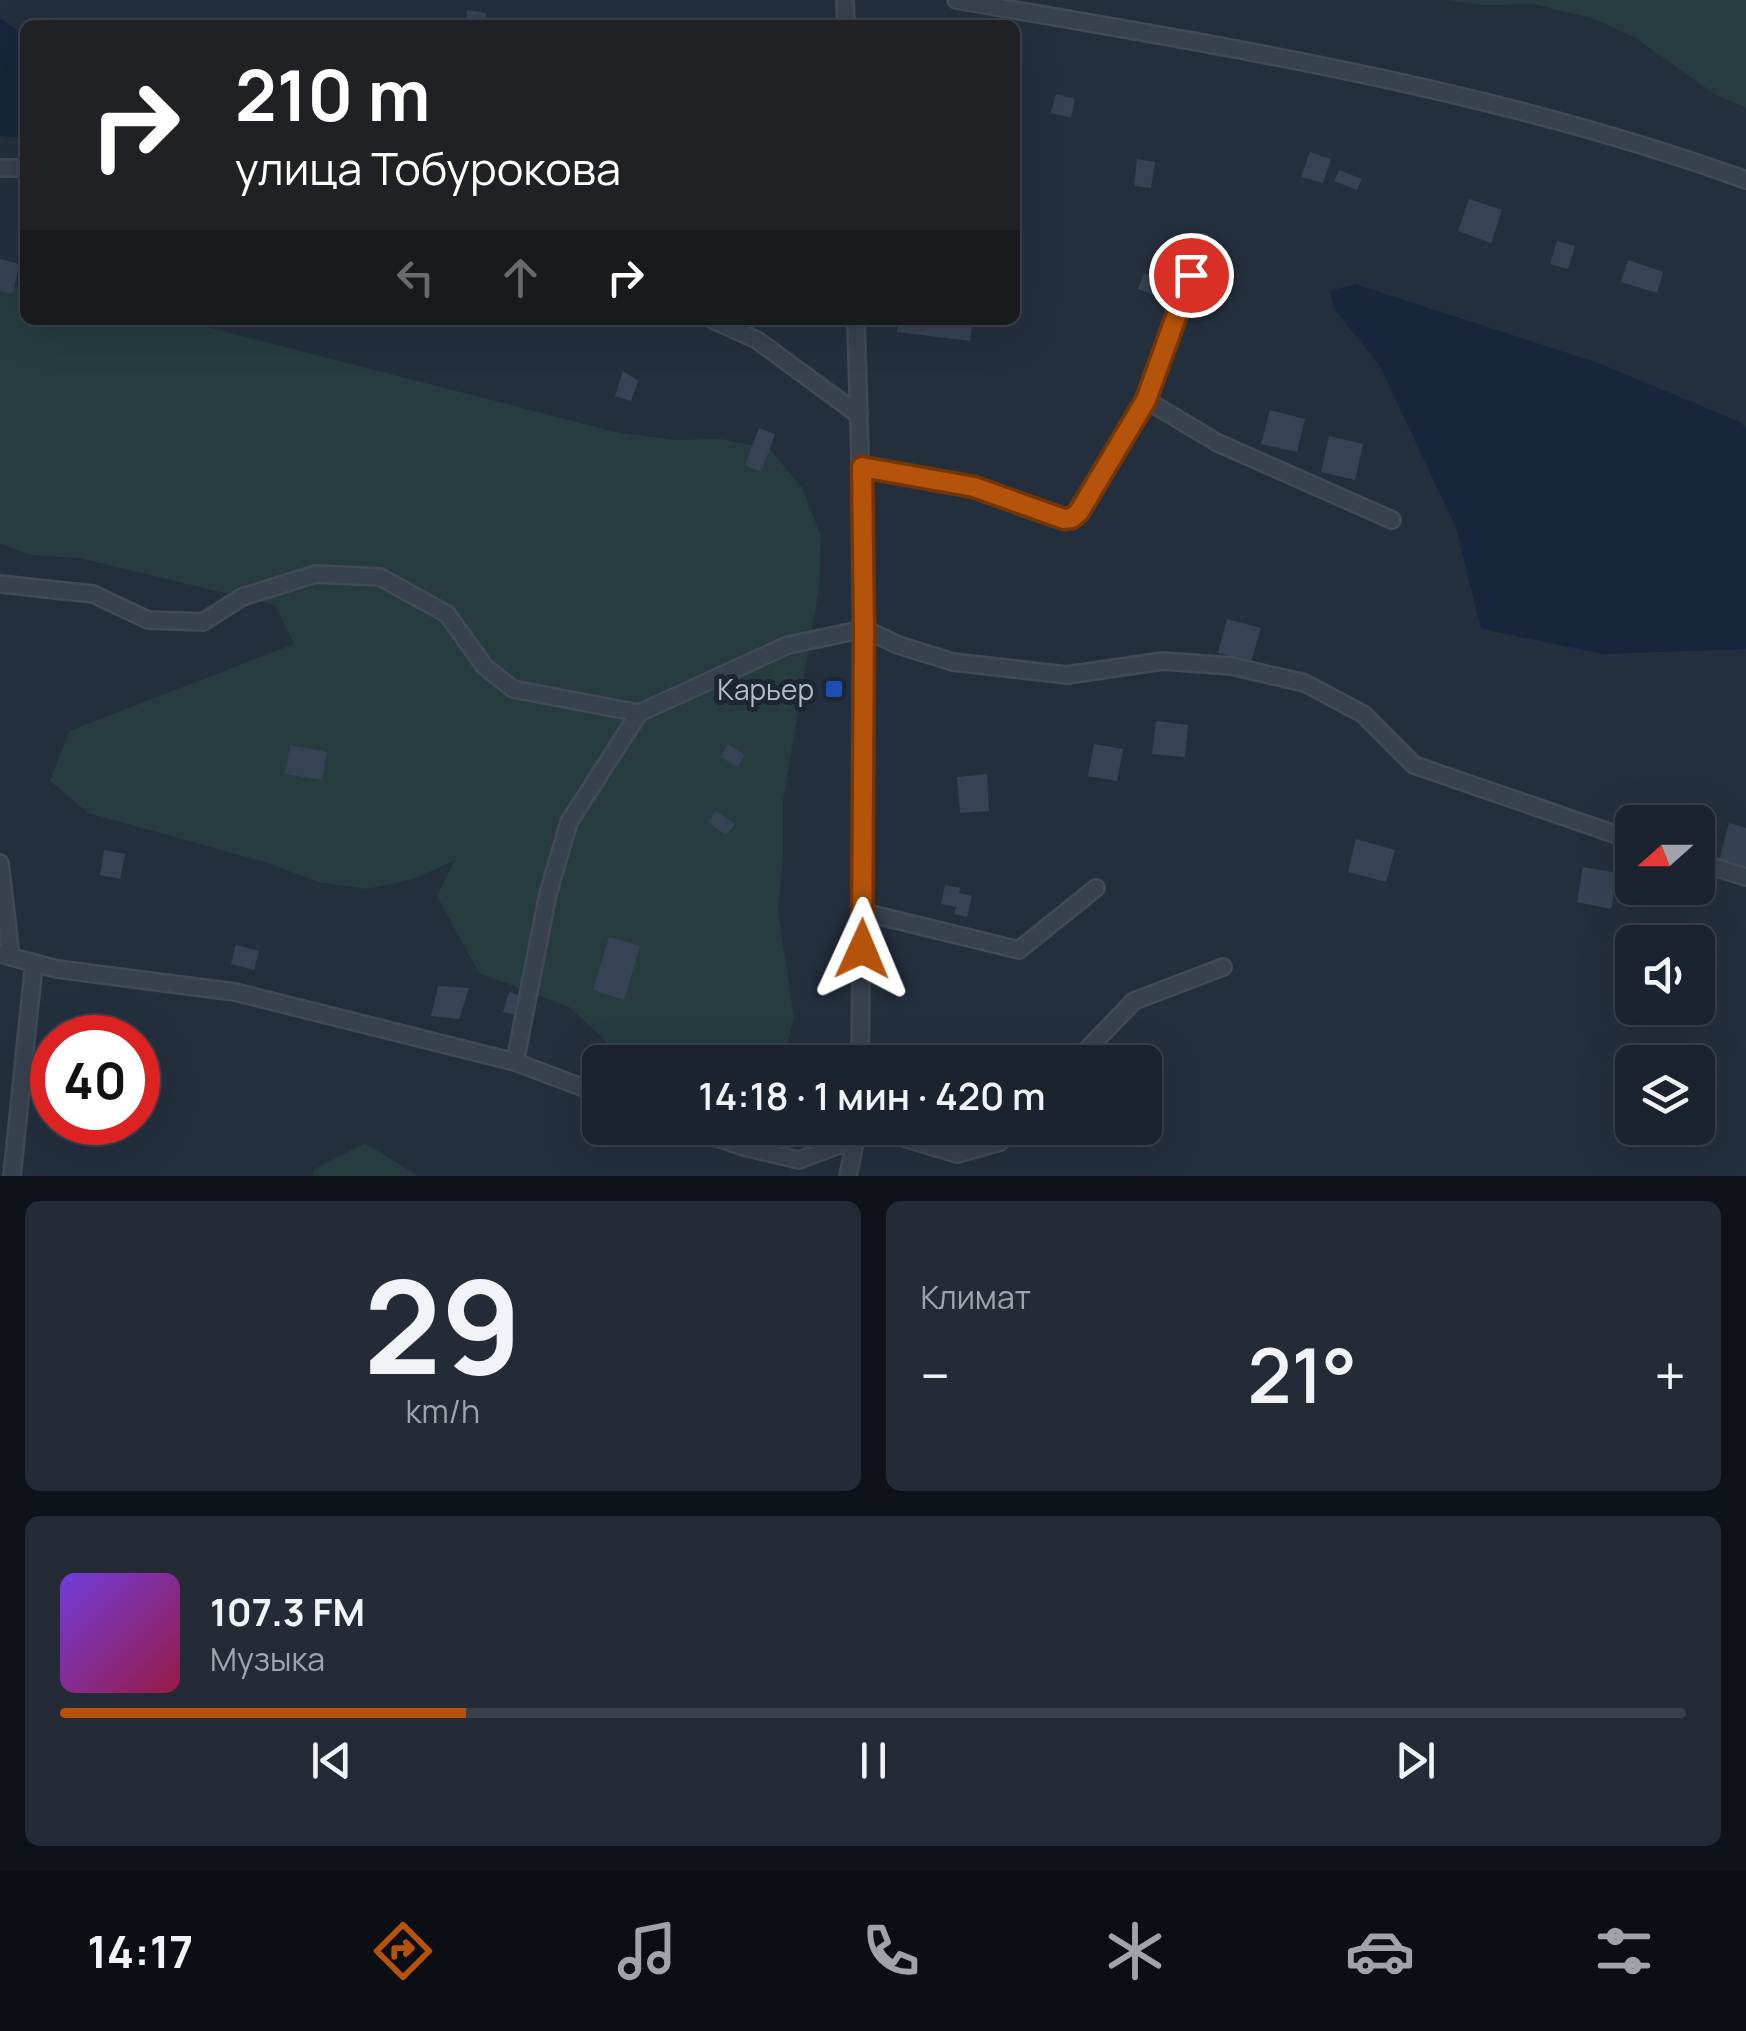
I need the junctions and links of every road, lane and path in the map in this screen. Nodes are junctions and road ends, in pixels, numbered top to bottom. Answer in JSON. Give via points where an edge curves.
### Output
{"nodes":[{"id":1,"x":956,"y":0,"type":"edge"},
{"id":2,"x":1746,"y":180,"type":"edge"},
{"id":3,"x":1202,"y":244,"type":"dead end"},
{"id":4,"x":724,"y":325,"type":"edge"},
{"id":5,"x":856,"y":325,"type":"edge"},
{"id":6,"x":1146,"y":400,"type":"junction"},
{"id":7,"x":860,"y":415,"type":"junction"},
{"id":8,"x":862,"y":467,"type":"junction"},
{"id":9,"x":1392,"y":520,"type":"dead end"},
{"id":10,"x":0,"y":584,"type":"edge"},
{"id":11,"x":864,"y":629,"type":"junction"},
{"id":12,"x":639,"y":713,"type":"junction"},
{"id":13,"x":1615,"y":834,"type":"edge"},
{"id":14,"x":0,"y":863,"type":"edge"},
{"id":15,"x":1715,"y":867,"type":"edge"},
{"id":16,"x":1746,"y":877,"type":"edge"},
{"id":17,"x":1096,"y":888,"type":"dead end"},
{"id":18,"x":863,"y":912,"type":"junction"},
{"id":19,"x":5,"y":956,"type":"edge"},
{"id":20,"x":34,"y":963,"type":"junction"},
{"id":21,"x":1223,"y":966,"type":"dead end"},
{"id":22,"x":860,"y":1045,"type":"edge"},
{"id":23,"x":1092,"y":1045,"type":"edge"},
{"id":24,"x":514,"y":1062,"type":"junction"},
{"id":25,"x":582,"y":1087,"type":"edge"},
{"id":26,"x":739,"y":1145,"type":"edge"},
{"id":27,"x":832,"y":1145,"type":"edge"},
{"id":28,"x":858,"y":1145,"type":"edge"},
{"id":29,"x":920,"y":1145,"type":"edge"},
{"id":30,"x":989,"y":1145,"type":"edge"},
{"id":31,"x":12,"y":1176,"type":"edge"},
{"id":32,"x":848,"y":1176,"type":"edge"}],
"edges":[{"from":1,"to":2,"type":"street","via":[[1503,104]]},
{"from":3,"to":6,"type":"street"},
{"from":4,"to":7,"type":"street","via":[[758,340]]},
{"from":5,"to":7,"type":"street"},
{"from":6,"to":8,"type":"street","via":[[1072,518],[974,487]]},
{"from":6,"to":9,"type":"street","via":[[1218,443]]},
{"from":7,"to":8,"type":"street"},
{"from":8,"to":11,"type":"street"},
{"from":10,"to":12,"type":"street","via":[[93,594],[148,620],[202,622],[242,598],[316,574],[380,577],[447,614],[485,666],[513,689]]},
{"from":11,"to":12,"type":"street","via":[[788,644]]},
{"from":11,"to":13,"type":"street","via":[[953,662],[1068,675],[1164,661],[1231,666],[1305,683],[1363,714],[1414,766]]},
{"from":11,"to":18,"type":"street"},
{"from":12,"to":24,"type":"street","via":[[569,822]]},
{"from":14,"to":19,"type":"street"},
{"from":15,"to":16,"type":"street"},
{"from":17,"to":18,"type":"street","via":[[1019,950]]},
{"from":18,"to":22,"type":"street"},
{"from":19,"to":20,"type":"street"},
{"from":20,"to":24,"type":"street","via":[[235,992]]},
{"from":20,"to":31,"type":"street"},
{"from":21,"to":23,"type":"street","via":[[1134,1000]]},
{"from":24,"to":25,"type":"street"},
{"from":26,"to":27,"type":"street","via":[[800,1160]]},
{"from":28,"to":32,"type":"street"},
{"from":29,"to":30,"type":"street","via":[[957,1154]]}]}
